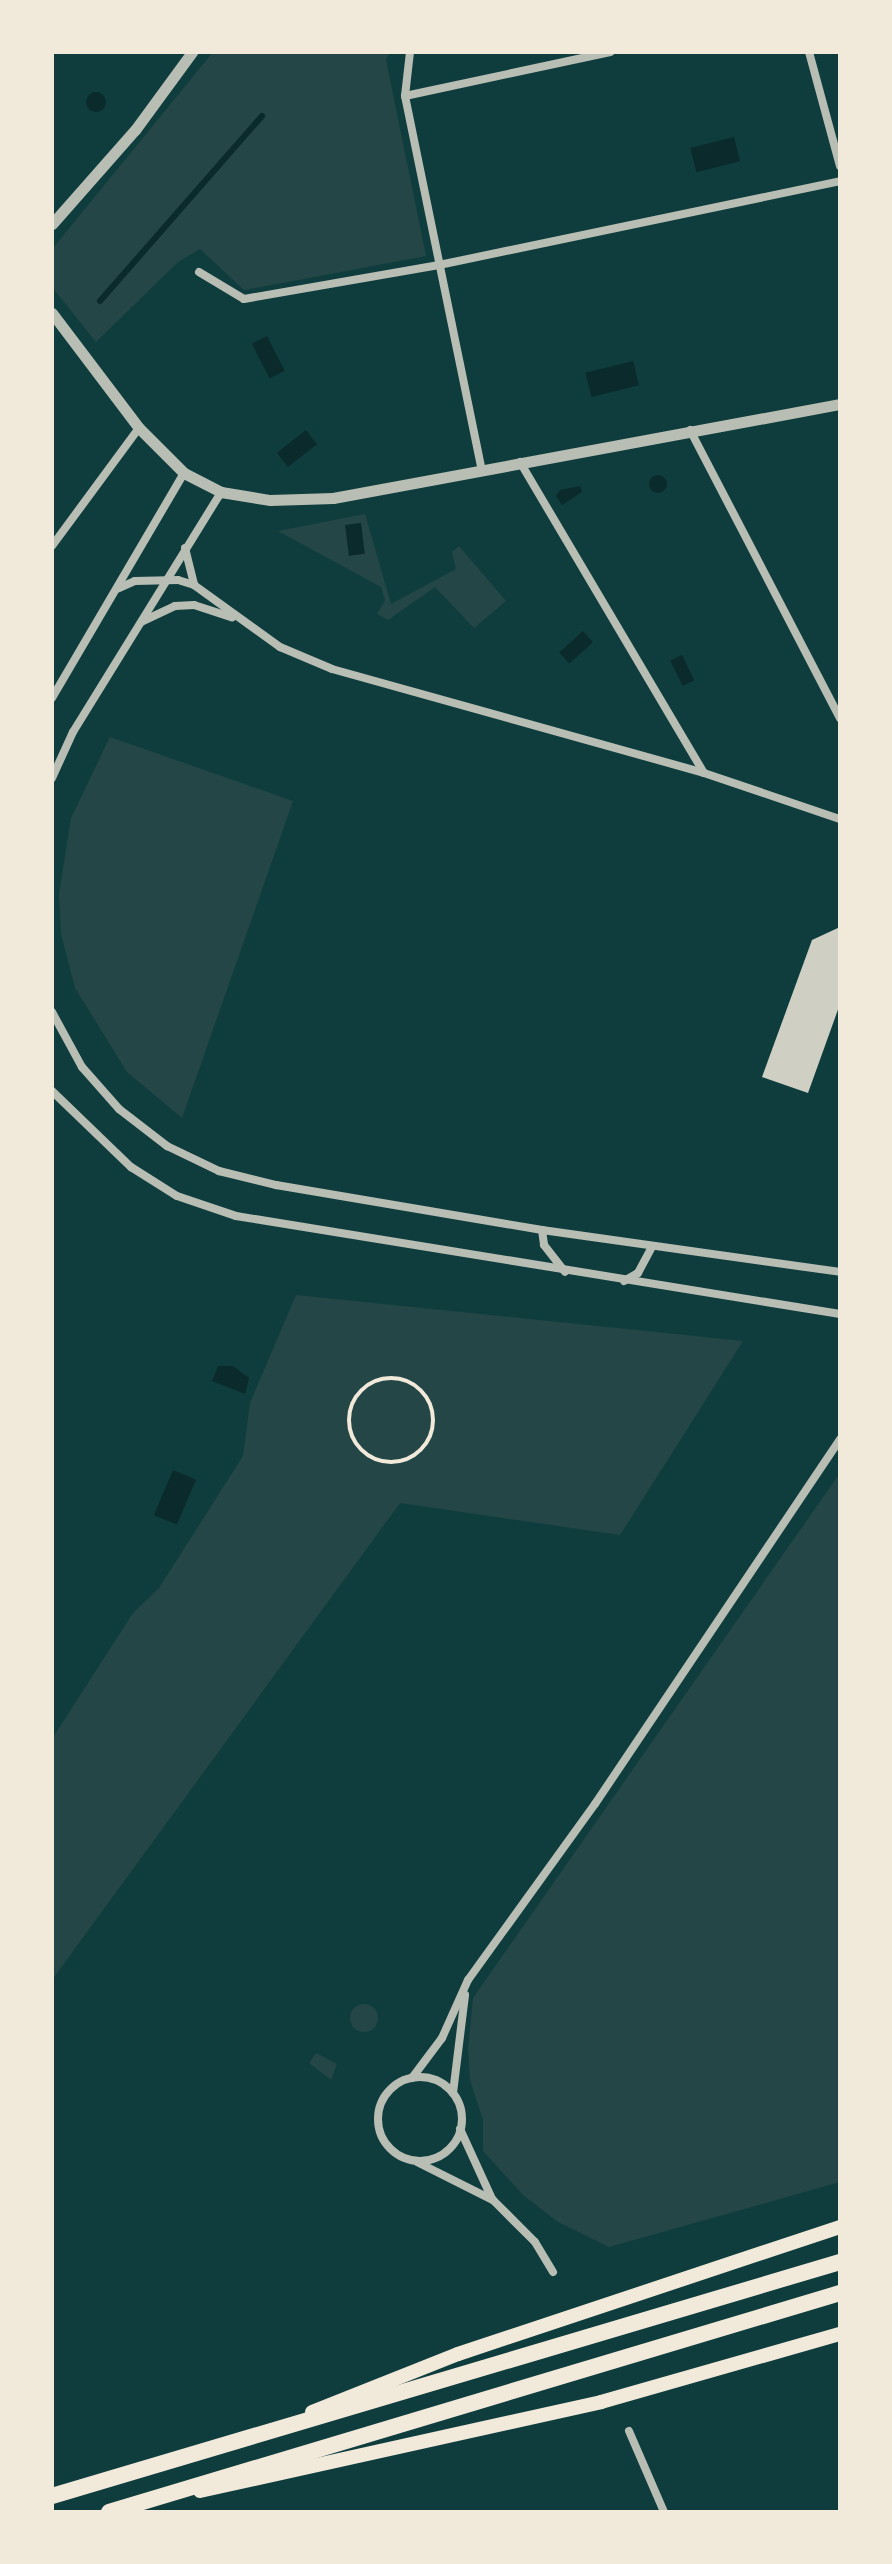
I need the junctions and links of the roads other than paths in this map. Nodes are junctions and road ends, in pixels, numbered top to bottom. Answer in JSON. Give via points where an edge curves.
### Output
{"nodes":[{"id":1,"x":192,"y":52,"type":"edge"},
{"id":2,"x":410,"y":52,"type":"edge"},
{"id":3,"x":610,"y":52,"type":"edge"},
{"id":4,"x":809,"y":52,"type":"edge"},
{"id":5,"x":405,"y":96,"type":"junction"},
{"id":6,"x":840,"y":166,"type":"edge"},
{"id":7,"x":840,"y":181,"type":"edge"},
{"id":8,"x":52,"y":224,"type":"edge"},
{"id":9,"x":439,"y":265,"type":"junction"},
{"id":10,"x":199,"y":272,"type":"dead end"},
{"id":11,"x":52,"y":313,"type":"edge"},
{"id":12,"x":840,"y":404,"type":"edge"},
{"id":13,"x":139,"y":428,"type":"junction"},
{"id":14,"x":689,"y":429,"type":"junction"},
{"id":15,"x":520,"y":462,"type":"junction"},
{"id":16,"x":482,"y":470,"type":"junction"},
{"id":17,"x":184,"y":473,"type":"junction"},
{"id":18,"x":221,"y":492,"type":"junction"},
{"id":19,"x":52,"y":546,"type":"edge"},
{"id":20,"x":185,"y":546,"type":"junction"},
{"id":21,"x":166,"y":579,"type":"junction"},
{"id":22,"x":194,"y":585,"type":"junction"},
{"id":23,"x":119,"y":588,"type":"junction"},
{"id":24,"x":240,"y":620,"type":"junction"},
{"id":25,"x":140,"y":622,"type":"junction"},
{"id":26,"x":52,"y":698,"type":"edge"},
{"id":27,"x":840,"y":718,"type":"edge"},
{"id":28,"x":704,"y":773,"type":"junction"},
{"id":29,"x":52,"y":778,"type":"edge"},
{"id":30,"x":840,"y":819,"type":"edge"},
{"id":31,"x":52,"y":1012,"type":"edge"},
{"id":32,"x":52,"y":1091,"type":"edge"},
{"id":33,"x":542,"y":1230,"type":"junction"},
{"id":34,"x":652,"y":1247,"type":"junction"},
{"id":35,"x":565,"y":1272,"type":"junction"},
{"id":36,"x":840,"y":1272,"type":"edge"},
{"id":37,"x":623,"y":1281,"type":"junction"},
{"id":38,"x":840,"y":1314,"type":"edge"},
{"id":39,"x":840,"y":1439,"type":"edge"},
{"id":40,"x":468,"y":1980,"type":"junction"},
{"id":41,"x":412,"y":2078,"type":"junction"},
{"id":42,"x":453,"y":2093,"type":"junction"},
{"id":43,"x":460,"y":2129,"type":"junction"},
{"id":44,"x":413,"y":2160,"type":"junction"},
{"id":45,"x":493,"y":2200,"type":"junction"},
{"id":46,"x":840,"y":2227,"type":"edge"},
{"id":47,"x":840,"y":2262,"type":"edge"},
{"id":48,"x":553,"y":2272,"type":"dead end"},
{"id":49,"x":840,"y":2293,"type":"edge"},
{"id":50,"x":840,"y":2334,"type":"edge"},
{"id":51,"x":629,"y":2431,"type":"dead end"},
{"id":52,"x":225,"y":2447,"type":"junction"},
{"id":53,"x":52,"y":2496,"type":"edge"},
{"id":54,"x":145,"y":2502,"type":"junction"},
{"id":55,"x":109,"y":2512,"type":"edge"},
{"id":56,"x":664,"y":2512,"type":"edge"}],
"edges":[{"from":1,"to":8,"type":"street","via":[[135,130]]},
{"from":2,"to":5,"type":"street"},
{"from":3,"to":5,"type":"street"},
{"from":4,"to":6,"type":"street"},
{"from":5,"to":9,"type":"street"},
{"from":7,"to":9,"type":"street"},
{"from":9,"to":10,"type":"street","via":[[244,299]]},
{"from":9,"to":16,"type":"street"},
{"from":11,"to":13,"type":"street"},
{"from":12,"to":14,"type":"street"},
{"from":13,"to":17,"type":"street"},
{"from":13,"to":19,"type":"street"},
{"from":14,"to":15,"type":"street"},
{"from":14,"to":27,"type":"street"},
{"from":15,"to":16,"type":"street"},
{"from":15,"to":28,"type":"street"},
{"from":16,"to":18,"type":"street","via":[[333,498],[270,500]]},
{"from":17,"to":18,"type":"street"},
{"from":17,"to":23,"type":"street"},
{"from":18,"to":20,"type":"street"},
{"from":20,"to":21,"type":"street"},
{"from":20,"to":22,"type":"street"},
{"from":21,"to":22,"type":"street"},
{"from":21,"to":23,"type":"street"},
{"from":21,"to":25,"type":"street"},
{"from":22,"to":24,"type":"street"},
{"from":23,"to":26,"type":"street"},
{"from":24,"to":25,"type":"street","via":[[194,605],[175,606]]},
{"from":24,"to":28,"type":"street","via":[[280,647],[332,669]]},
{"from":25,"to":29,"type":"street","via":[[73,732]]},
{"from":28,"to":30,"type":"street"},
{"from":31,"to":33,"type":"street","via":[[82,1067],[119,1109],[167,1146],[219,1171]]},
{"from":32,"to":35,"type":"street","via":[[119,1157],[177,1196],[292,1227]]},
{"from":33,"to":34,"type":"street"},
{"from":33,"to":35,"type":"street","via":[[544,1245]]},
{"from":34,"to":36,"type":"street"},
{"from":34,"to":37,"type":"street","via":[[638,1273]]},
{"from":35,"to":37,"type":"street"},
{"from":37,"to":38,"type":"street"},
{"from":39,"to":40,"type":"street","via":[[595,1804]]},
{"from":40,"to":41,"type":"street","via":[[442,2038]]},
{"from":40,"to":42,"type":"street"},
{"from":41,"to":42,"type":"street","via":[[432,2079]]},
{"from":41,"to":44,"type":"street","via":[[386,2094],[378,2117],[383,2140]]},
{"from":42,"to":43,"type":"street"},
{"from":43,"to":44,"type":"street","via":[[447,2150]]},
{"from":43,"to":45,"type":"street"},
{"from":44,"to":45,"type":"street"},
{"from":45,"to":48,"type":"street","via":[[535,2242]]},
{"from":46,"to":52,"type":"highway","via":[[458,2354]]},
{"from":47,"to":52,"type":"highway"},
{"from":49,"to":54,"type":"highway"},
{"from":50,"to":54,"type":"highway","via":[[572,2409]]},
{"from":51,"to":56,"type":"street"},
{"from":52,"to":53,"type":"highway"},
{"from":54,"to":55,"type":"highway"}]}
